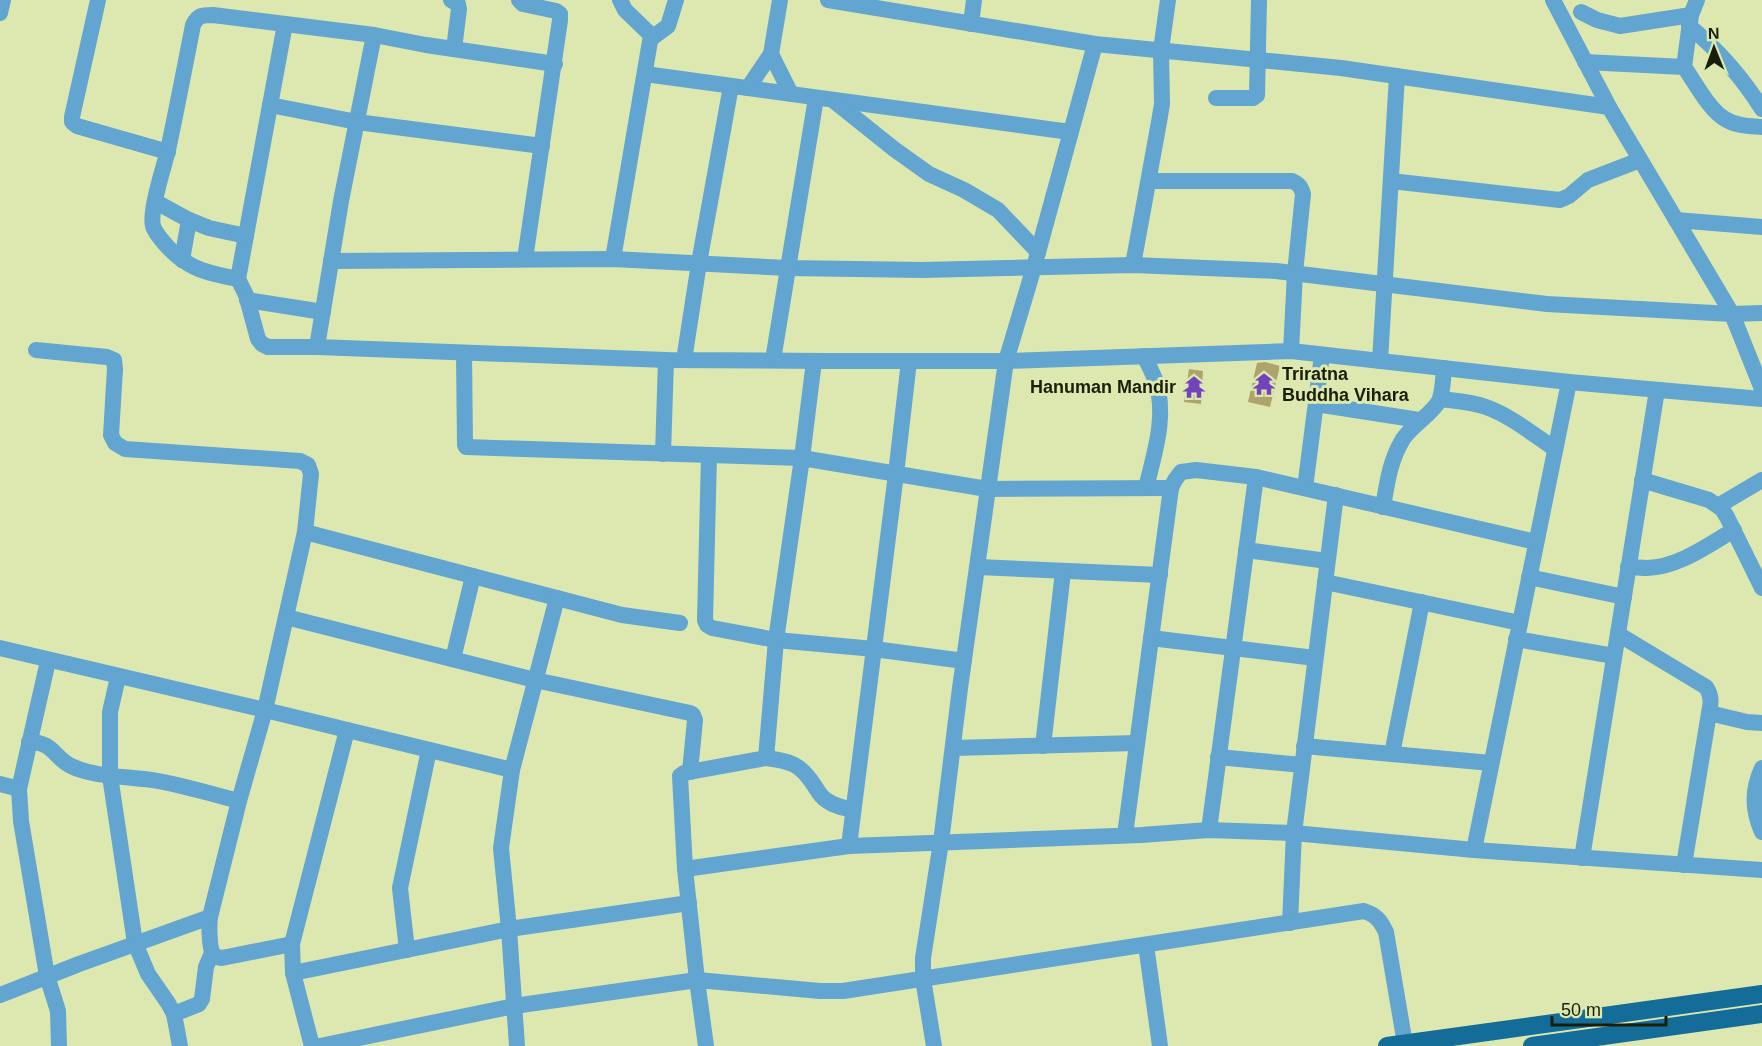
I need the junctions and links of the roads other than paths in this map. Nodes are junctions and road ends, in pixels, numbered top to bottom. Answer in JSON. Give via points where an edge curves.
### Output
{"nodes":[{"id":1,"x":3,"y":0,"type":"edge"},
{"id":2,"x":98,"y":0,"type":"edge"},
{"id":3,"x":451,"y":0,"type":"edge"},
{"id":4,"x":519,"y":0,"type":"edge"},
{"id":5,"x":620,"y":0,"type":"edge"},
{"id":6,"x":676,"y":0,"type":"edge"},
{"id":7,"x":780,"y":0,"type":"edge"},
{"id":8,"x":828,"y":0,"type":"edge"},
{"id":9,"x":974,"y":0,"type":"edge"},
{"id":10,"x":1168,"y":0,"type":"edge"},
{"id":11,"x":1259,"y":0,"type":"edge"},
{"id":12,"x":1553,"y":0,"type":"edge"},
{"id":13,"x":876,"y":4,"type":"edge"},
{"id":14,"x":1582,"y":6,"type":"edge"},
{"id":15,"x":216,"y":8,"type":"edge"},
{"id":16,"x":0,"y":13,"type":"edge"},
{"id":17,"x":1693,"y":13,"type":"edge"},
{"id":18,"x":285,"y":24,"type":"junction"},
{"id":19,"x":971,"y":24,"type":"junction"},
{"id":20,"x":1568,"y":28,"type":"junction"},
{"id":21,"x":374,"y":35,"type":"junction"},
{"id":22,"x":653,"y":37,"type":"junction"},
{"id":23,"x":1095,"y":44,"type":"junction"},
{"id":24,"x":454,"y":49,"type":"junction"},
{"id":25,"x":1161,"y":50,"type":"junction"},
{"id":26,"x":771,"y":54,"type":"junction"},
{"id":27,"x":1259,"y":60,"type":"junction"},
{"id":28,"x":1585,"y":62,"type":"junction"},
{"id":29,"x":555,"y":64,"type":"junction"},
{"id":30,"x":1684,"y":67,"type":"junction"},
{"id":31,"x":645,"y":74,"type":"junction"},
{"id":32,"x":1397,"y":76,"type":"junction"},
{"id":33,"x":739,"y":87,"type":"junction"},
{"id":34,"x":791,"y":94,"type":"junction"},
{"id":35,"x":1216,"y":98,"type":"dead end"},
{"id":36,"x":825,"y":99,"type":"junction"},
{"id":37,"x":270,"y":105,"type":"junction"},
{"id":38,"x":1609,"y":107,"type":"junction"},
{"id":39,"x":1762,"y":109,"type":"edge"},
{"id":40,"x":357,"y":122,"type":"junction"},
{"id":41,"x":1762,"y":127,"type":"edge"},
{"id":42,"x":1070,"y":132,"type":"junction"},
{"id":43,"x":542,"y":146,"type":"junction"},
{"id":44,"x":168,"y":152,"type":"junction"},
{"id":45,"x":1640,"y":160,"type":"junction"},
{"id":46,"x":1149,"y":181,"type":"junction"},
{"id":47,"x":1391,"y":181,"type":"junction"},
{"id":48,"x":156,"y":202,"type":"junction"},
{"id":49,"x":189,"y":220,"type":"junction"},
{"id":50,"x":1676,"y":220,"type":"junction"},
{"id":51,"x":1762,"y":227,"type":"edge"},
{"id":52,"x":246,"y":236,"type":"junction"},
{"id":53,"x":525,"y":259,"type":"junction"},
{"id":54,"x":613,"y":259,"type":"junction"},
{"id":55,"x":1036,"y":259,"type":"junction"},
{"id":56,"x":182,"y":260,"type":"junction"},
{"id":57,"x":332,"y":261,"type":"junction"},
{"id":58,"x":699,"y":263,"type":"junction"},
{"id":59,"x":1133,"y":265,"type":"junction"},
{"id":60,"x":788,"y":268,"type":"junction"},
{"id":61,"x":1295,"y":273,"type":"junction"},
{"id":62,"x":238,"y":279,"type":"junction"},
{"id":63,"x":1385,"y":284,"type":"junction"},
{"id":64,"x":247,"y":300,"type":"junction"},
{"id":65,"x":322,"y":312,"type":"junction"},
{"id":66,"x":1732,"y":314,"type":"junction"},
{"id":67,"x":1762,"y":314,"type":"edge"},
{"id":68,"x":316,"y":347,"type":"junction"},
{"id":69,"x":36,"y":350,"type":"dead end"},
{"id":70,"x":1291,"y":351,"type":"junction"},
{"id":71,"x":464,"y":353,"type":"junction"},
{"id":72,"x":1322,"y":355,"type":"junction"},
{"id":73,"x":1144,"y":356,"type":"junction"},
{"id":74,"x":666,"y":360,"type":"junction"},
{"id":75,"x":684,"y":360,"type":"junction"},
{"id":76,"x":773,"y":360,"type":"junction"},
{"id":77,"x":814,"y":361,"type":"junction"},
{"id":78,"x":909,"y":361,"type":"junction"},
{"id":79,"x":1006,"y":361,"type":"junction"},
{"id":80,"x":1380,"y":361,"type":"junction"},
{"id":81,"x":1444,"y":368,"type":"junction"},
{"id":82,"x":1569,"y":382,"type":"junction"},
{"id":83,"x":1762,"y":389,"type":"edge"},
{"id":84,"x":1657,"y":390,"type":"junction"},
{"id":85,"x":1440,"y":399,"type":"junction"},
{"id":86,"x":1762,"y":399,"type":"edge"},
{"id":87,"x":1316,"y":404,"type":"junction"},
{"id":88,"x":1419,"y":420,"type":"junction"},
{"id":89,"x":1555,"y":448,"type":"junction"},
{"id":90,"x":663,"y":454,"type":"junction"},
{"id":91,"x":709,"y":456,"type":"junction"},
{"id":92,"x":802,"y":458,"type":"junction"},
{"id":93,"x":897,"y":474,"type":"junction"},
{"id":94,"x":1256,"y":477,"type":"junction"},
{"id":95,"x":1642,"y":480,"type":"junction"},
{"id":96,"x":1762,"y":480,"type":"edge"},
{"id":97,"x":1146,"y":488,"type":"junction"},
{"id":98,"x":1171,"y":488,"type":"junction"},
{"id":99,"x":1305,"y":488,"type":"junction"},
{"id":100,"x":987,"y":489,"type":"junction"},
{"id":101,"x":1335,"y":495,"type":"junction"},
{"id":102,"x":1718,"y":506,"type":"junction"},
{"id":103,"x":1383,"y":507,"type":"junction"},
{"id":104,"x":1734,"y":530,"type":"junction"},
{"id":105,"x":304,"y":532,"type":"junction"},
{"id":106,"x":1536,"y":542,"type":"junction"},
{"id":107,"x":1246,"y":550,"type":"junction"},
{"id":108,"x":1327,"y":561,"type":"junction"},
{"id":109,"x":978,"y":567,"type":"junction"},
{"id":110,"x":1628,"y":567,"type":"junction"},
{"id":111,"x":1063,"y":572,"type":"junction"},
{"id":112,"x":1160,"y":575,"type":"junction"},
{"id":113,"x":473,"y":576,"type":"junction"},
{"id":114,"x":1529,"y":577,"type":"junction"},
{"id":115,"x":1325,"y":582,"type":"junction"},
{"id":116,"x":1762,"y":588,"type":"edge"},
{"id":117,"x":1624,"y":597,"type":"junction"},
{"id":118,"x":557,"y":598,"type":"junction"},
{"id":119,"x":1422,"y":602,"type":"junction"},
{"id":120,"x":286,"y":617,"type":"junction"},
{"id":121,"x":680,"y":623,"type":"dead end"},
{"id":122,"x":1518,"y":631,"type":"junction"},
{"id":123,"x":1617,"y":634,"type":"junction"},
{"id":124,"x":1151,"y":638,"type":"junction"},
{"id":125,"x":776,"y":640,"type":"junction"},
{"id":126,"x":1233,"y":647,"type":"junction"},
{"id":127,"x":0,"y":648,"type":"edge"},
{"id":128,"x":874,"y":649,"type":"junction"},
{"id":129,"x":1614,"y":656,"type":"junction"},
{"id":130,"x":1315,"y":658,"type":"junction"},
{"id":131,"x":453,"y":659,"type":"junction"},
{"id":132,"x":48,"y":661,"type":"junction"},
{"id":133,"x":964,"y":661,"type":"junction"},
{"id":134,"x":118,"y":677,"type":"junction"},
{"id":135,"x":535,"y":680,"type":"junction"},
{"id":136,"x":265,"y":710,"type":"junction"},
{"id":137,"x":1709,"y":713,"type":"junction"},
{"id":138,"x":1762,"y":723,"type":"edge"},
{"id":139,"x":347,"y":730,"type":"junction"},
{"id":140,"x":29,"y":742,"type":"junction"},
{"id":141,"x":1137,"y":743,"type":"junction"},
{"id":142,"x":1043,"y":746,"type":"junction"},
{"id":143,"x":1304,"y":746,"type":"junction"},
{"id":144,"x":953,"y":748,"type":"junction"},
{"id":145,"x":429,"y":750,"type":"junction"},
{"id":146,"x":1392,"y":754,"type":"junction"},
{"id":147,"x":1218,"y":756,"type":"junction"},
{"id":148,"x":766,"y":758,"type":"junction"},
{"id":149,"x":1491,"y":763,"type":"junction"},
{"id":150,"x":1302,"y":765,"type":"junction"},
{"id":151,"x":1762,"y":768,"type":"edge"},
{"id":152,"x":512,"y":770,"type":"junction"},
{"id":153,"x":690,"y":772,"type":"junction"},
{"id":154,"x":110,"y":776,"type":"junction"},
{"id":155,"x":0,"y":784,"type":"edge"},
{"id":156,"x":19,"y":789,"type":"junction"},
{"id":157,"x":239,"y":801,"type":"junction"},
{"id":158,"x":853,"y":810,"type":"junction"},
{"id":159,"x":1209,"y":830,"type":"junction"},
{"id":160,"x":1762,"y":832,"type":"edge"},
{"id":161,"x":1294,"y":833,"type":"junction"},
{"id":162,"x":1125,"y":835,"type":"junction"},
{"id":163,"x":941,"y":842,"type":"junction"},
{"id":164,"x":849,"y":846,"type":"junction"},
{"id":165,"x":1474,"y":850,"type":"junction"},
{"id":166,"x":1582,"y":858,"type":"junction"},
{"id":167,"x":1684,"y":865,"type":"junction"},
{"id":168,"x":685,"y":869,"type":"junction"},
{"id":169,"x":1762,"y":870,"type":"edge"},
{"id":170,"x":688,"y":903,"type":"junction"},
{"id":171,"x":210,"y":917,"type":"junction"},
{"id":172,"x":1290,"y":923,"type":"junction"},
{"id":173,"x":509,"y":929,"type":"junction"},
{"id":174,"x":135,"y":943,"type":"junction"},
{"id":175,"x":291,"y":944,"type":"junction"},
{"id":176,"x":1146,"y":945,"type":"junction"},
{"id":177,"x":407,"y":950,"type":"junction"},
{"id":178,"x":212,"y":953,"type":"junction"},
{"id":179,"x":292,"y":973,"type":"junction"},
{"id":180,"x":47,"y":976,"type":"junction"},
{"id":181,"x":923,"y":979,"type":"junction"},
{"id":182,"x":697,"y":980,"type":"junction"},
{"id":183,"x":1762,"y":994,"type":"edge"},
{"id":184,"x":0,"y":995,"type":"edge"},
{"id":185,"x":514,"y":1006,"type":"junction"},
{"id":186,"x":174,"y":1014,"type":"junction"},
{"id":187,"x":1762,"y":1014,"type":"edge"},
{"id":188,"x":1396,"y":1045,"type":"edge"},
{"id":189,"x":59,"y":1046,"type":"edge"},
{"id":190,"x":180,"y":1046,"type":"edge"},
{"id":191,"x":312,"y":1046,"type":"edge"},
{"id":192,"x":320,"y":1046,"type":"edge"},
{"id":193,"x":517,"y":1046,"type":"edge"},
{"id":194,"x":706,"y":1046,"type":"edge"},
{"id":195,"x":934,"y":1046,"type":"edge"},
{"id":196,"x":1160,"y":1046,"type":"edge"},
{"id":197,"x":1532,"y":1046,"type":"edge"}],
"edges":[{"from":1,"to":16,"type":"street"},
{"from":2,"to":44,"type":"street","via":[[72,122]]},
{"from":3,"to":24,"type":"street","via":[[459,9]]},
{"from":4,"to":29,"type":"street","via":[[560,14]]},
{"from":5,"to":22,"type":"street"},
{"from":6,"to":22,"type":"street","via":[[668,26]]},
{"from":7,"to":26,"type":"street"},
{"from":8,"to":13,"type":"street"},
{"from":9,"to":19,"type":"street"},
{"from":10,"to":25,"type":"street"},
{"from":11,"to":27,"type":"street"},
{"from":12,"to":20,"type":"street"},
{"from":13,"to":19,"type":"street"},
{"from":14,"to":17,"type":"street","via":[[1597,20],[1620,26]]},
{"from":14,"to":20,"type":"street","via":[[1578,19]]},
{"from":15,"to":18,"type":"street"},
{"from":15,"to":44,"type":"street","via":[[197,17],[194,25]]},
{"from":17,"to":30,"type":"street"},
{"from":17,"to":39,"type":"street","via":[[1711,44]]},
{"from":18,"to":21,"type":"street"},
{"from":18,"to":37,"type":"street"},
{"from":19,"to":23,"type":"street"},
{"from":20,"to":28,"type":"street"},
{"from":21,"to":24,"type":"street"},
{"from":21,"to":40,"type":"street"},
{"from":22,"to":31,"type":"street"},
{"from":23,"to":25,"type":"street"},
{"from":23,"to":42,"type":"street"},
{"from":24,"to":29,"type":"street"},
{"from":25,"to":27,"type":"street"},
{"from":25,"to":46,"type":"street","via":[[1162,104]]},
{"from":26,"to":33,"type":"street"},
{"from":26,"to":34,"type":"street"},
{"from":27,"to":32,"type":"street"},
{"from":27,"to":35,"type":"street","via":[[1256,97]]},
{"from":28,"to":30,"type":"street"},
{"from":28,"to":38,"type":"street"},
{"from":29,"to":43,"type":"street"},
{"from":30,"to":41,"type":"street","via":[[1725,119],[1743,126]]},
{"from":31,"to":33,"type":"street"},
{"from":31,"to":54,"type":"street"},
{"from":32,"to":38,"type":"street"},
{"from":32,"to":47,"type":"street"},
{"from":33,"to":34,"type":"street"},
{"from":33,"to":58,"type":"street"},
{"from":34,"to":36,"type":"street"},
{"from":36,"to":42,"type":"street"},
{"from":36,"to":55,"type":"street","via":[[929,174],[998,210]]},
{"from":36,"to":60,"type":"street"},
{"from":37,"to":40,"type":"street"},
{"from":37,"to":52,"type":"street"},
{"from":38,"to":45,"type":"street"},
{"from":40,"to":43,"type":"street"},
{"from":40,"to":57,"type":"street"},
{"from":42,"to":55,"type":"street"},
{"from":43,"to":53,"type":"street"},
{"from":44,"to":48,"type":"street"},
{"from":45,"to":47,"type":"street","via":[[1588,180],[1560,200]]},
{"from":45,"to":50,"type":"street"},
{"from":46,"to":59,"type":"street"},
{"from":46,"to":61,"type":"street","via":[[1298,183],[1303,194]]},
{"from":47,"to":63,"type":"street"},
{"from":48,"to":49,"type":"street"},
{"from":48,"to":56,"type":"street","via":[[153,226]]},
{"from":49,"to":52,"type":"street"},
{"from":49,"to":56,"type":"street"},
{"from":50,"to":51,"type":"street"},
{"from":50,"to":66,"type":"street"},
{"from":52,"to":62,"type":"street"},
{"from":53,"to":54,"type":"street"},
{"from":53,"to":57,"type":"street"},
{"from":54,"to":58,"type":"street"},
{"from":55,"to":59,"type":"street"},
{"from":55,"to":60,"type":"street","via":[[922,270]]},
{"from":55,"to":79,"type":"street"},
{"from":56,"to":62,"type":"street","via":[[194,268]]},
{"from":57,"to":65,"type":"street"},
{"from":58,"to":60,"type":"street"},
{"from":58,"to":75,"type":"street"},
{"from":59,"to":61,"type":"street"},
{"from":60,"to":76,"type":"street"},
{"from":61,"to":63,"type":"street"},
{"from":61,"to":70,"type":"street"},
{"from":62,"to":64,"type":"street"},
{"from":63,"to":66,"type":"street","via":[[1547,304]]},
{"from":63,"to":80,"type":"street"},
{"from":64,"to":65,"type":"street"},
{"from":64,"to":68,"type":"street","via":[[262,344]]},
{"from":65,"to":68,"type":"street"},
{"from":66,"to":67,"type":"street"},
{"from":66,"to":83,"type":"street"},
{"from":68,"to":71,"type":"street"},
{"from":69,"to":105,"type":"street","via":[[114,360],[111,435],[115,443],[125,448],[300,461],[308,465],[311,474]]},
{"from":70,"to":72,"type":"street"},
{"from":70,"to":73,"type":"street"},
{"from":71,"to":74,"type":"street"},
{"from":71,"to":90,"type":"street","via":[[466,447]]},
{"from":72,"to":80,"type":"street"},
{"from":72,"to":87,"type":"street"},
{"from":73,"to":79,"type":"street"},
{"from":73,"to":97,"type":"street","via":[[1156,382],[1160,405],[1160,430]]},
{"from":74,"to":75,"type":"street"},
{"from":74,"to":90,"type":"street"},
{"from":75,"to":76,"type":"street"},
{"from":76,"to":77,"type":"street"},
{"from":77,"to":78,"type":"street"},
{"from":77,"to":92,"type":"street"},
{"from":78,"to":79,"type":"street"},
{"from":78,"to":93,"type":"street"},
{"from":79,"to":100,"type":"street"},
{"from":80,"to":81,"type":"street"},
{"from":81,"to":82,"type":"street"},
{"from":81,"to":85,"type":"street"},
{"from":82,"to":84,"type":"street"},
{"from":82,"to":89,"type":"street"},
{"from":84,"to":86,"type":"street"},
{"from":84,"to":95,"type":"street"},
{"from":85,"to":88,"type":"street"},
{"from":85,"to":89,"type":"street","via":[[1489,408]]},
{"from":87,"to":88,"type":"street"},
{"from":87,"to":99,"type":"street"},
{"from":88,"to":103,"type":"street","via":[[1394,457]]},
{"from":89,"to":106,"type":"street"},
{"from":90,"to":91,"type":"street"},
{"from":91,"to":92,"type":"street"},
{"from":91,"to":125,"type":"street","via":[[706,625]]},
{"from":92,"to":93,"type":"street"},
{"from":92,"to":125,"type":"street"},
{"from":93,"to":100,"type":"street"},
{"from":93,"to":128,"type":"street"},
{"from":94,"to":98,"type":"street","via":[[1187,471],[1180,472]]},
{"from":94,"to":99,"type":"street"},
{"from":94,"to":107,"type":"street"},
{"from":95,"to":102,"type":"street"},
{"from":95,"to":110,"type":"street"},
{"from":96,"to":102,"type":"street"},
{"from":97,"to":98,"type":"street"},
{"from":97,"to":100,"type":"street"},
{"from":98,"to":112,"type":"street"},
{"from":99,"to":101,"type":"street"},
{"from":100,"to":109,"type":"street"},
{"from":101,"to":103,"type":"street"},
{"from":101,"to":108,"type":"street"},
{"from":102,"to":104,"type":"street"},
{"from":103,"to":106,"type":"street"},
{"from":104,"to":110,"type":"street","via":[[1665,565]]},
{"from":104,"to":116,"type":"street"},
{"from":105,"to":113,"type":"street"},
{"from":105,"to":120,"type":"street"},
{"from":106,"to":114,"type":"street"},
{"from":107,"to":108,"type":"street"},
{"from":107,"to":126,"type":"street"},
{"from":108,"to":115,"type":"street"},
{"from":109,"to":111,"type":"street"},
{"from":109,"to":133,"type":"street"},
{"from":110,"to":117,"type":"street"},
{"from":111,"to":112,"type":"street"},
{"from":111,"to":142,"type":"street"},
{"from":112,"to":124,"type":"street"},
{"from":113,"to":118,"type":"street"},
{"from":113,"to":131,"type":"street"},
{"from":114,"to":117,"type":"street"},
{"from":114,"to":122,"type":"street"},
{"from":115,"to":119,"type":"street"},
{"from":115,"to":130,"type":"street"},
{"from":117,"to":123,"type":"street"},
{"from":118,"to":121,"type":"street","via":[[622,615]]},
{"from":118,"to":135,"type":"street"},
{"from":119,"to":122,"type":"street"},
{"from":119,"to":146,"type":"street"},
{"from":120,"to":131,"type":"street"},
{"from":120,"to":136,"type":"street"},
{"from":122,"to":129,"type":"street"},
{"from":122,"to":149,"type":"street"},
{"from":123,"to":129,"type":"street"},
{"from":123,"to":137,"type":"street","via":[[1706,687],[1711,700]]},
{"from":124,"to":126,"type":"street"},
{"from":124,"to":141,"type":"street"},
{"from":125,"to":128,"type":"street"},
{"from":125,"to":148,"type":"street"},
{"from":126,"to":130,"type":"street"},
{"from":126,"to":147,"type":"street"},
{"from":127,"to":132,"type":"street"},
{"from":128,"to":133,"type":"street"},
{"from":128,"to":158,"type":"street"},
{"from":129,"to":166,"type":"street"},
{"from":130,"to":143,"type":"street"},
{"from":131,"to":135,"type":"street"},
{"from":132,"to":134,"type":"street"},
{"from":132,"to":140,"type":"street"},
{"from":133,"to":144,"type":"street"},
{"from":134,"to":136,"type":"street"},
{"from":134,"to":154,"type":"street","via":[[110,712]]},
{"from":135,"to":152,"type":"street"},
{"from":135,"to":153,"type":"street","via":[[690,712],[695,720]]},
{"from":136,"to":139,"type":"street"},
{"from":136,"to":157,"type":"street"},
{"from":137,"to":138,"type":"street"},
{"from":137,"to":167,"type":"street"},
{"from":139,"to":145,"type":"street"},
{"from":139,"to":175,"type":"street"},
{"from":140,"to":154,"type":"street","via":[[45,744],[69,765]]},
{"from":140,"to":156,"type":"street"},
{"from":141,"to":142,"type":"street"},
{"from":141,"to":162,"type":"street"},
{"from":142,"to":144,"type":"street"},
{"from":143,"to":146,"type":"street"},
{"from":143,"to":150,"type":"street"},
{"from":144,"to":163,"type":"street"},
{"from":145,"to":152,"type":"street"},
{"from":145,"to":177,"type":"street","via":[[400,888]]},
{"from":146,"to":149,"type":"street"},
{"from":147,"to":150,"type":"street"},
{"from":147,"to":159,"type":"street"},
{"from":148,"to":153,"type":"street"},
{"from":148,"to":158,"type":"street","via":[[793,763],[826,801]]},
{"from":149,"to":165,"type":"street"},
{"from":150,"to":161,"type":"street"},
{"from":151,"to":160,"type":"street","via":[[1754,797],[1755,815]]},
{"from":152,"to":173,"type":"street","via":[[501,848]]},
{"from":153,"to":168,"type":"street","via":[[680,776]]},
{"from":154,"to":157,"type":"street","via":[[156,781]]},
{"from":154,"to":174,"type":"street"},
{"from":155,"to":156,"type":"street"},
{"from":156,"to":180,"type":"street"},
{"from":157,"to":171,"type":"street"},
{"from":158,"to":164,"type":"street"},
{"from":159,"to":161,"type":"street"},
{"from":159,"to":162,"type":"street"},
{"from":161,"to":165,"type":"street"},
{"from":161,"to":172,"type":"street"},
{"from":162,"to":163,"type":"street"},
{"from":163,"to":164,"type":"street"},
{"from":163,"to":181,"type":"street","via":[[922,958]]},
{"from":164,"to":168,"type":"street"},
{"from":165,"to":166,"type":"street"},
{"from":166,"to":167,"type":"street"},
{"from":167,"to":169,"type":"street"},
{"from":168,"to":170,"type":"street"},
{"from":170,"to":173,"type":"street"},
{"from":170,"to":182,"type":"street"},
{"from":171,"to":174,"type":"street"},
{"from":171,"to":178,"type":"street"},
{"from":172,"to":176,"type":"street"},
{"from":172,"to":188,"type":"street","via":[[1364,911],[1380,920],[1386,932]]},
{"from":173,"to":177,"type":"street"},
{"from":173,"to":185,"type":"street"},
{"from":174,"to":180,"type":"street"},
{"from":174,"to":186,"type":"street","via":[[148,974]]},
{"from":175,"to":178,"type":"street","via":[[222,958]]},
{"from":175,"to":179,"type":"street"},
{"from":176,"to":181,"type":"street"},
{"from":176,"to":196,"type":"street"},
{"from":177,"to":179,"type":"street"},
{"from":178,"to":186,"type":"street","via":[[199,1004]]},
{"from":179,"to":191,"type":"street"},
{"from":180,"to":184,"type":"street"},
{"from":180,"to":189,"type":"street","via":[[58,1011]]},
{"from":181,"to":182,"type":"street","via":[[843,991]]},
{"from":181,"to":195,"type":"street"},
{"from":182,"to":185,"type":"street"},
{"from":182,"to":194,"type":"street"},
{"from":183,"to":188,"type":"main road"},
{"from":185,"to":192,"type":"street"},
{"from":185,"to":193,"type":"street"},
{"from":186,"to":190,"type":"street"},
{"from":187,"to":197,"type":"main road"}]}
